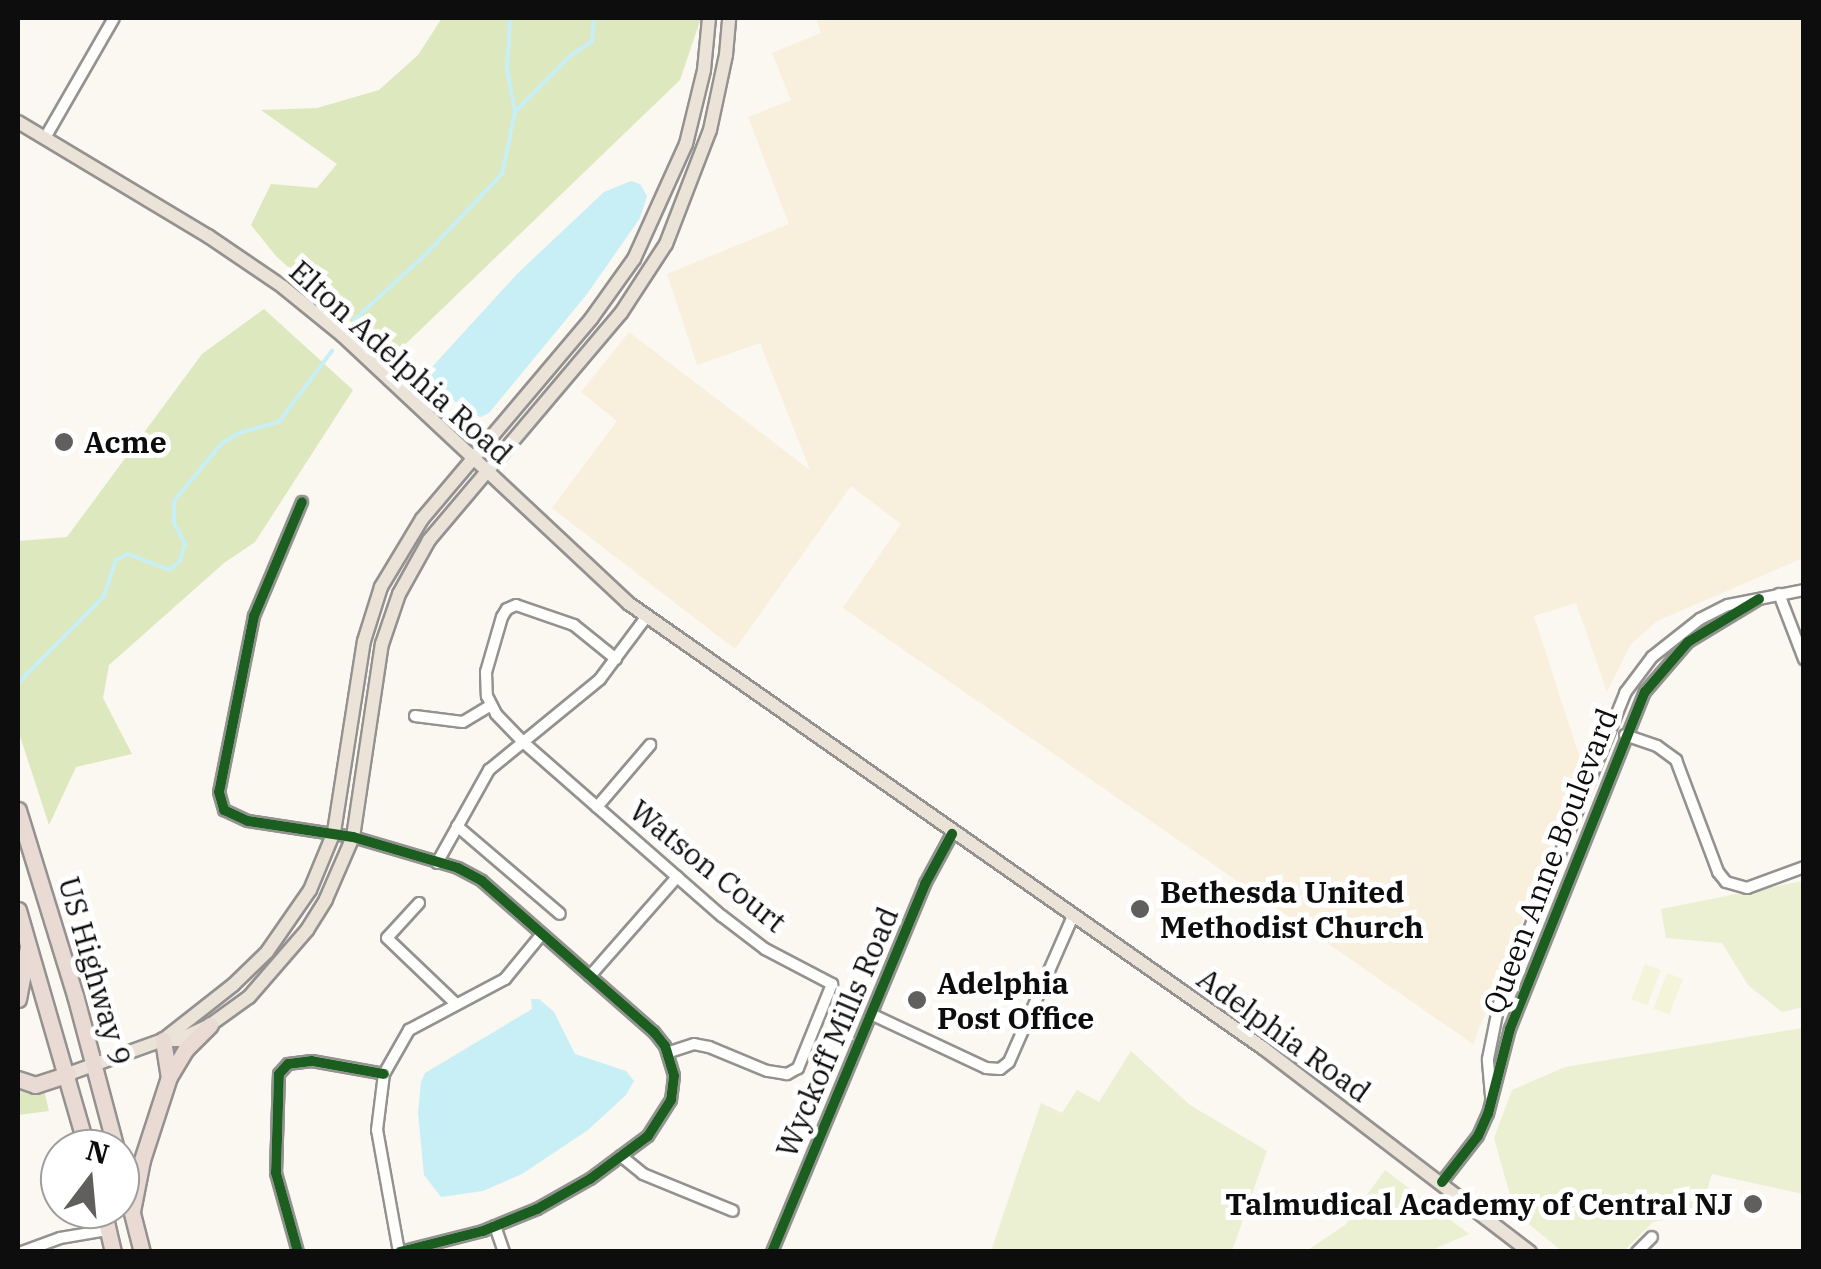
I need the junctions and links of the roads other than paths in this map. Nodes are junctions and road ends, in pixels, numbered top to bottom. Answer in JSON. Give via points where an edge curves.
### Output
{"nodes":[{"id":1,"x":114,"y":18,"type":"edge"},
{"id":2,"x":709,"y":18,"type":"edge"},
{"id":3,"x":729,"y":18,"type":"edge"},
{"id":4,"x":18,"y":122,"type":"edge"},
{"id":5,"x":45,"y":138,"type":"junction"},
{"id":6,"x":473,"y":459,"type":"junction"},
{"id":7,"x":488,"y":473,"type":"junction"},
{"id":8,"x":302,"y":502,"type":"dead end"},
{"id":9,"x":1804,"y":590,"type":"edge"},
{"id":10,"x":1779,"y":594,"type":"junction"},
{"id":11,"x":1759,"y":599,"type":"junction"},
{"id":12,"x":647,"y":616,"type":"junction"},
{"id":13,"x":616,"y":659,"type":"junction"},
{"id":14,"x":1804,"y":660,"type":"edge"},
{"id":15,"x":491,"y":705,"type":"junction"},
{"id":16,"x":415,"y":716,"type":"dead end"},
{"id":17,"x":1625,"y":735,"type":"junction"},
{"id":18,"x":523,"y":742,"type":"junction"},
{"id":19,"x":650,"y":746,"type":"dead end"},
{"id":20,"x":597,"y":807,"type":"junction"},
{"id":21,"x":18,"y":810,"type":"edge"},
{"id":22,"x":457,"y":826,"type":"junction"},
{"id":23,"x":334,"y":832,"type":"junction"},
{"id":24,"x":952,"y":834,"type":"junction"},
{"id":25,"x":353,"y":837,"type":"junction"},
{"id":26,"x":437,"y":863,"type":"junction"},
{"id":27,"x":1804,"y":868,"type":"edge"},
{"id":28,"x":677,"y":877,"type":"junction"},
{"id":29,"x":418,"y":903,"type":"dead end"},
{"id":30,"x":18,"y":910,"type":"edge"},
{"id":31,"x":560,"y":914,"type":"dead end"},
{"id":32,"x":1073,"y":916,"type":"junction"},
{"id":33,"x":542,"y":934,"type":"junction"},
{"id":34,"x":29,"y":943,"type":"junction"},
{"id":35,"x":590,"y":976,"type":"junction"},
{"id":36,"x":18,"y":999,"type":"edge"},
{"id":37,"x":456,"y":1004,"type":"junction"},
{"id":38,"x":873,"y":1014,"type":"junction"},
{"id":39,"x":210,"y":1024,"type":"junction"},
{"id":40,"x":163,"y":1040,"type":"junction"},
{"id":41,"x":667,"y":1053,"type":"junction"},
{"id":42,"x":94,"y":1065,"type":"junction"},
{"id":43,"x":68,"y":1074,"type":"junction"},
{"id":44,"x":384,"y":1074,"type":"junction"},
{"id":45,"x":169,"y":1077,"type":"junction"},
{"id":46,"x":18,"y":1079,"type":"edge"},
{"id":47,"x":1492,"y":1097,"type":"junction"},
{"id":48,"x":82,"y":1129,"type":"edge"},
{"id":49,"x":111,"y":1129,"type":"edge"},
{"id":50,"x":621,"y":1156,"type":"junction"},
{"id":51,"x":140,"y":1170,"type":"edge"},
{"id":52,"x":1442,"y":1182,"type":"junction"},
{"id":53,"x":732,"y":1211,"type":"dead end"},
{"id":54,"x":495,"y":1226,"type":"junction"},
{"id":55,"x":108,"y":1230,"type":"joint"},
{"id":56,"x":1652,"y":1237,"type":"dead end"},
{"id":57,"x":22,"y":1252,"type":"edge"},
{"id":58,"x":113,"y":1252,"type":"edge"},
{"id":59,"x":298,"y":1252,"type":"edge"},
{"id":60,"x":399,"y":1252,"type":"edge"},
{"id":61,"x":504,"y":1252,"type":"edge"},
{"id":62,"x":772,"y":1252,"type":"edge"},
{"id":63,"x":1530,"y":1252,"type":"edge"},
{"id":64,"x":1637,"y":1252,"type":"edge"}],
"edges":[{"from":1,"to":5,"type":"street"},
{"from":2,"to":6,"type":"main road","via":[[686,144],[641,247],[591,319]]},
{"from":3,"to":7,"type":"main road","via":[[704,150],[666,244],[622,313]]},
{"from":4,"to":5,"type":"main road","name":"Elton Adelphia Road"},
{"from":5,"to":6,"type":"main road","name":"Elton Adelphia Road","via":[[283,287]]},
{"from":6,"to":7,"type":"main road","name":"Elton Adelphia Road"},
{"from":6,"to":23,"type":"main road","via":[[422,520],[376,600]]},
{"from":7,"to":12,"type":"main road","name":"Elton Adelphia Road"},
{"from":7,"to":25,"type":"main road","via":[[429,540],[399,594],[382,644]]},
{"from":8,"to":23,"type":"street","via":[[254,616],[219,792],[224,810],[248,820]]},
{"from":9,"to":10,"type":"street","name":"Queen Anne Boulevard"},
{"from":10,"to":11,"type":"street","name":"Queen Anne Boulevard"},
{"from":10,"to":14,"type":"street"},
{"from":11,"to":17,"type":"street","name":"Queen Anne Boulevard","via":[[1673,656],[1645,692]]},
{"from":11,"to":47,"type":"street","name":"Queen Anne Boulevard","via":[[1728,605],[1684,629],[1624,692],[1499,1004],[1488,1059]]},
{"from":12,"to":13,"type":"street"},
{"from":12,"to":24,"type":"main road","name":"Adelphia Road"},
{"from":13,"to":15,"type":"street","via":[[574,625],[516,605],[507,608],[486,672]]},
{"from":13,"to":18,"type":"street"},
{"from":15,"to":16,"type":"street","via":[[464,722]]},
{"from":15,"to":18,"type":"street","name":"Watson Court"},
{"from":17,"to":27,"type":"street","via":[[1676,760],[1726,882],[1746,888]]},
{"from":17,"to":47,"type":"street","name":"Queen Anne Boulevard","via":[[1510,1028]]},
{"from":18,"to":20,"type":"street","name":"Watson Court"},
{"from":18,"to":22,"type":"street","via":[[489,770]]},
{"from":19,"to":20,"type":"street"},
{"from":20,"to":28,"type":"street","name":"Watson Court"},
{"from":21,"to":42,"type":"highway","name":"US Highway 9"},
{"from":22,"to":26,"type":"street"},
{"from":22,"to":31,"type":"street"},
{"from":23,"to":25,"type":"street"},
{"from":23,"to":40,"type":"main road","via":[[310,890],[267,952]]},
{"from":24,"to":32,"type":"main road","name":"Adelphia Road"},
{"from":24,"to":38,"type":"street","name":"Wyckoff Mills Road"},
{"from":25,"to":26,"type":"street"},
{"from":25,"to":39,"type":"main road","via":[[326,899],[282,963]]},
{"from":26,"to":33,"type":"street","via":[[482,881]]},
{"from":28,"to":35,"type":"street"},
{"from":28,"to":41,"type":"street","name":"Watson Court","via":[[766,949],[832,984],[798,1068],[787,1074],[694,1044]]},
{"from":29,"to":37,"type":"street","via":[[387,938]]},
{"from":30,"to":34,"type":"highway","name":"US Highway 9"},
{"from":32,"to":38,"type":"street","via":[[1009,1062],[1000,1069]]},
{"from":32,"to":52,"type":"main road","name":"Adelphia Road"},
{"from":33,"to":35,"type":"street"},
{"from":33,"to":37,"type":"street","via":[[505,979]]},
{"from":34,"to":36,"type":"highway"},
{"from":34,"to":43,"type":"highway","name":"US Highway 9"},
{"from":35,"to":41,"type":"street","via":[[654,1032]]},
{"from":37,"to":44,"type":"street","via":[[409,1030]]},
{"from":38,"to":62,"type":"street","name":"Wyckoff Mills Road"},
{"from":39,"to":40,"type":"main road"},
{"from":39,"to":45,"type":"highway"},
{"from":40,"to":42,"type":"main road"},
{"from":40,"to":45,"type":"highway"},
{"from":41,"to":50,"type":"street","via":[[674,1076],[671,1100],[648,1136]]},
{"from":42,"to":43,"type":"main road"},
{"from":42,"to":49,"type":"highway","name":"US Highway 9"},
{"from":43,"to":46,"type":"highway","via":[[35,1084]]},
{"from":43,"to":48,"type":"highway","name":"US Highway 9"},
{"from":44,"to":59,"type":"street","via":[[312,1062],[288,1064],[278,1074],[276,1173]]},
{"from":44,"to":60,"type":"street","via":[[377,1130]]},
{"from":45,"to":51,"type":"highway"},
{"from":47,"to":52,"type":"street","name":"Queen Anne Boulevard","via":[[1478,1136]]},
{"from":50,"to":53,"type":"street","via":[[643,1174]]},
{"from":50,"to":54,"type":"street","via":[[537,1209]]},
{"from":52,"to":63,"type":"main road","name":"Adelphia Road"},
{"from":54,"to":60,"type":"street"},
{"from":54,"to":61,"type":"street"},
{"from":55,"to":57,"type":"street"},
{"from":55,"to":58,"type":"highway"},
{"from":56,"to":64,"type":"street"}]}
